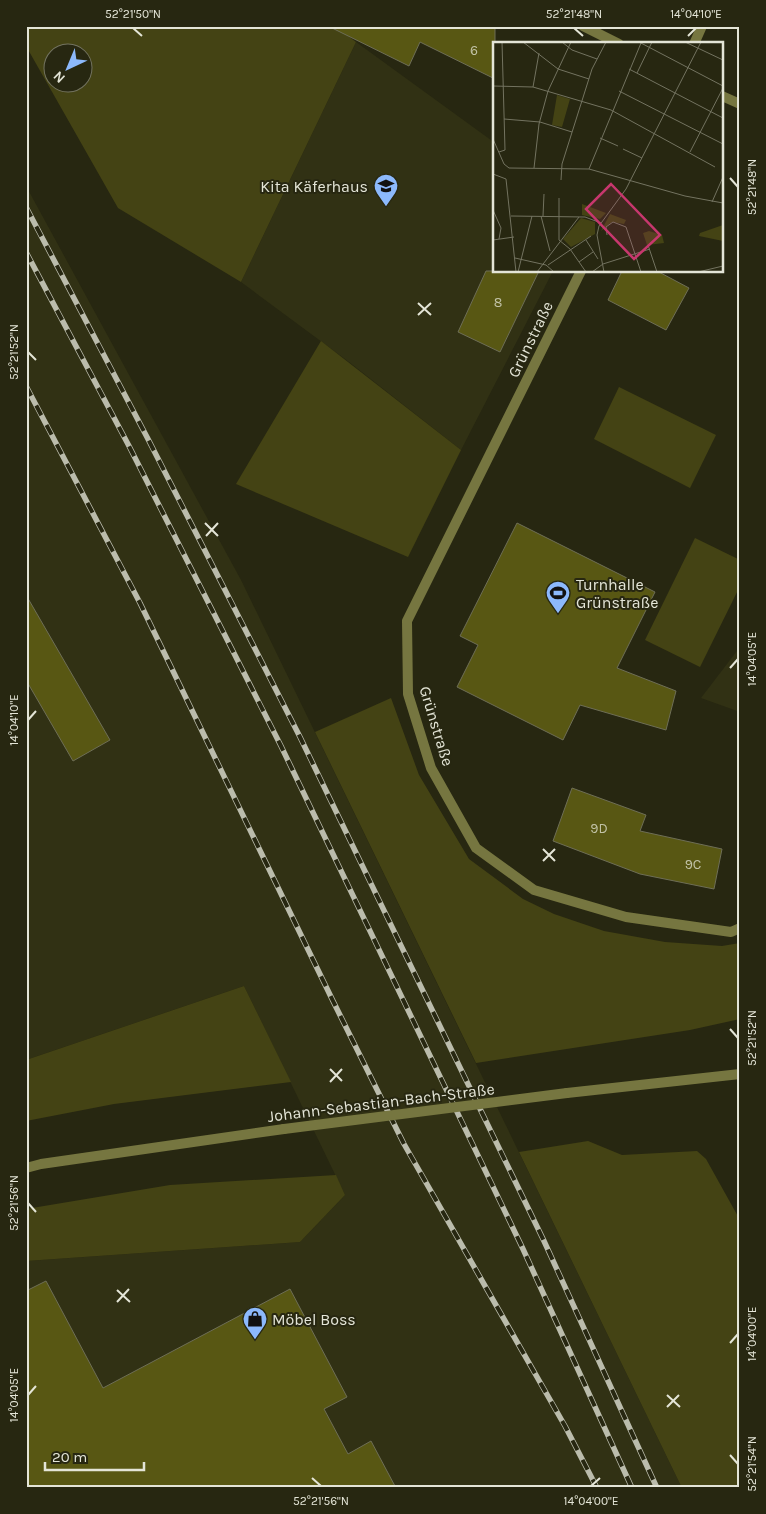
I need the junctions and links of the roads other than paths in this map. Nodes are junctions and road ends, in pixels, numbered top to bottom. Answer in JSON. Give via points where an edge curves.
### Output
{"nodes":[{"id":1,"x":583,"y":26,"type":"edge"},
{"id":2,"x":702,"y":26,"type":"edge"},
{"id":3,"x":615,"y":42,"type":"edge"},
{"id":4,"x":695,"y":42,"type":"edge"},
{"id":5,"x":724,"y":97,"type":"edge"},
{"id":6,"x":740,"y":104,"type":"edge"},
{"id":7,"x":581,"y":272,"type":"edge"},
{"id":8,"x":740,"y":928,"type":"edge"},
{"id":9,"x":740,"y":1074,"type":"edge"},
{"id":10,"x":26,"y":1168,"type":"edge"}],
"edges":[{"from":1,"to":3,"type":"street"},
{"from":2,"to":4,"type":"street"},
{"from":5,"to":6,"type":"street"},
{"from":7,"to":8,"type":"street","name":"Grünstraße","via":[[407,621],[408,694],[431,768],[476,848],[534,890],[626,917],[731,932]]},
{"from":9,"to":10,"type":"street","name":"Johann-Sebastian-Bach-Straße","bridge":true,"via":[[284,1130]]}]}
